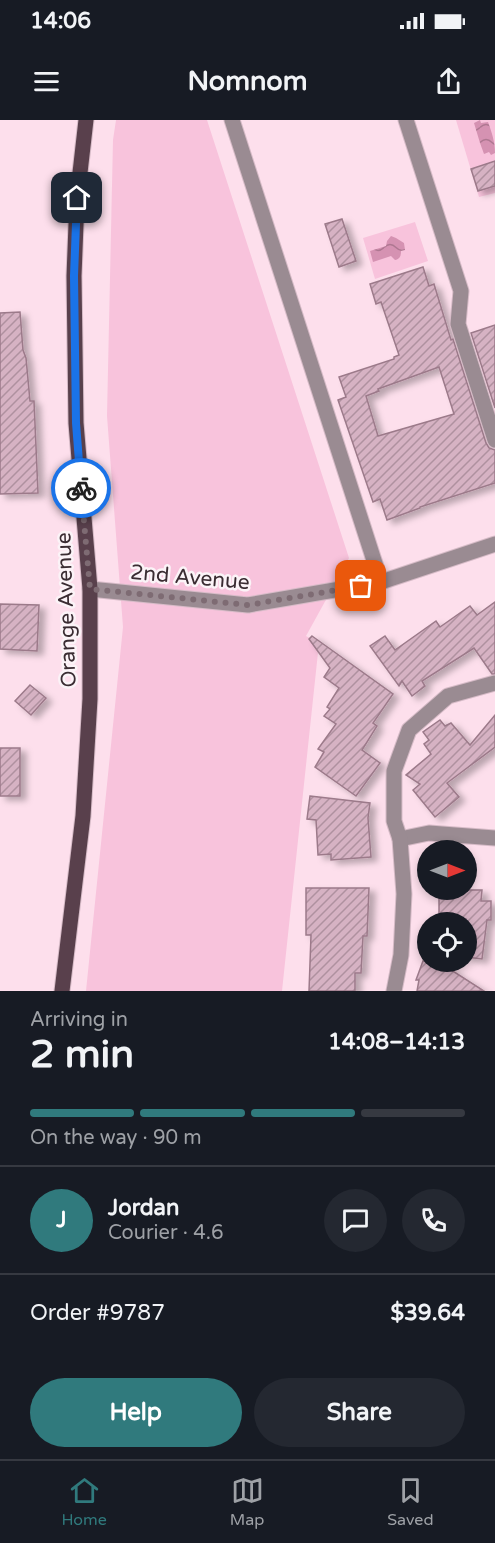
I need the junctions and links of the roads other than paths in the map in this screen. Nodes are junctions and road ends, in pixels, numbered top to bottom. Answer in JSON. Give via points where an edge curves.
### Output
{"nodes":[{"id":1,"x":87,"y":120,"type":"edge"},
{"id":2,"x":232,"y":120,"type":"edge"},
{"id":3,"x":406,"y":120,"type":"edge"},
{"id":4,"x":495,"y":440,"type":"edge"},
{"id":5,"x":495,"y":544,"type":"edge"},
{"id":6,"x":381,"y":582,"type":"junction"},
{"id":7,"x":90,"y":589,"type":"junction"},
{"id":8,"x":495,"y":683,"type":"edge"},
{"id":9,"x":495,"y":838,"type":"edge"},
{"id":10,"x":400,"y":839,"type":"junction"},
{"id":11,"x":62,"y":991,"type":"edge"},
{"id":12,"x":394,"y":991,"type":"edge"}],
"edges":[{"from":1,"to":7,"type":"main road","name":"Orange Avenue","via":[[77,198],[74,276],[76,423]]},
{"from":2,"to":6,"type":"street"},
{"from":3,"to":4,"type":"street","via":[[460,291],[458,324]]},
{"from":5,"to":6,"type":"street","name":"2nd Avenue"},
{"from":6,"to":7,"type":"street","name":"2nd Avenue","via":[[248,605]]},
{"from":7,"to":11,"type":"main road","name":"Orange Avenue","via":[[90,699],[83,816]]},
{"from":8,"to":10,"type":"street","via":[[448,696],[409,730],[394,771],[394,821]]},
{"from":9,"to":10,"type":"street","via":[[429,832]]},
{"from":10,"to":12,"type":"street","via":[[404,894],[401,955]]}]}
